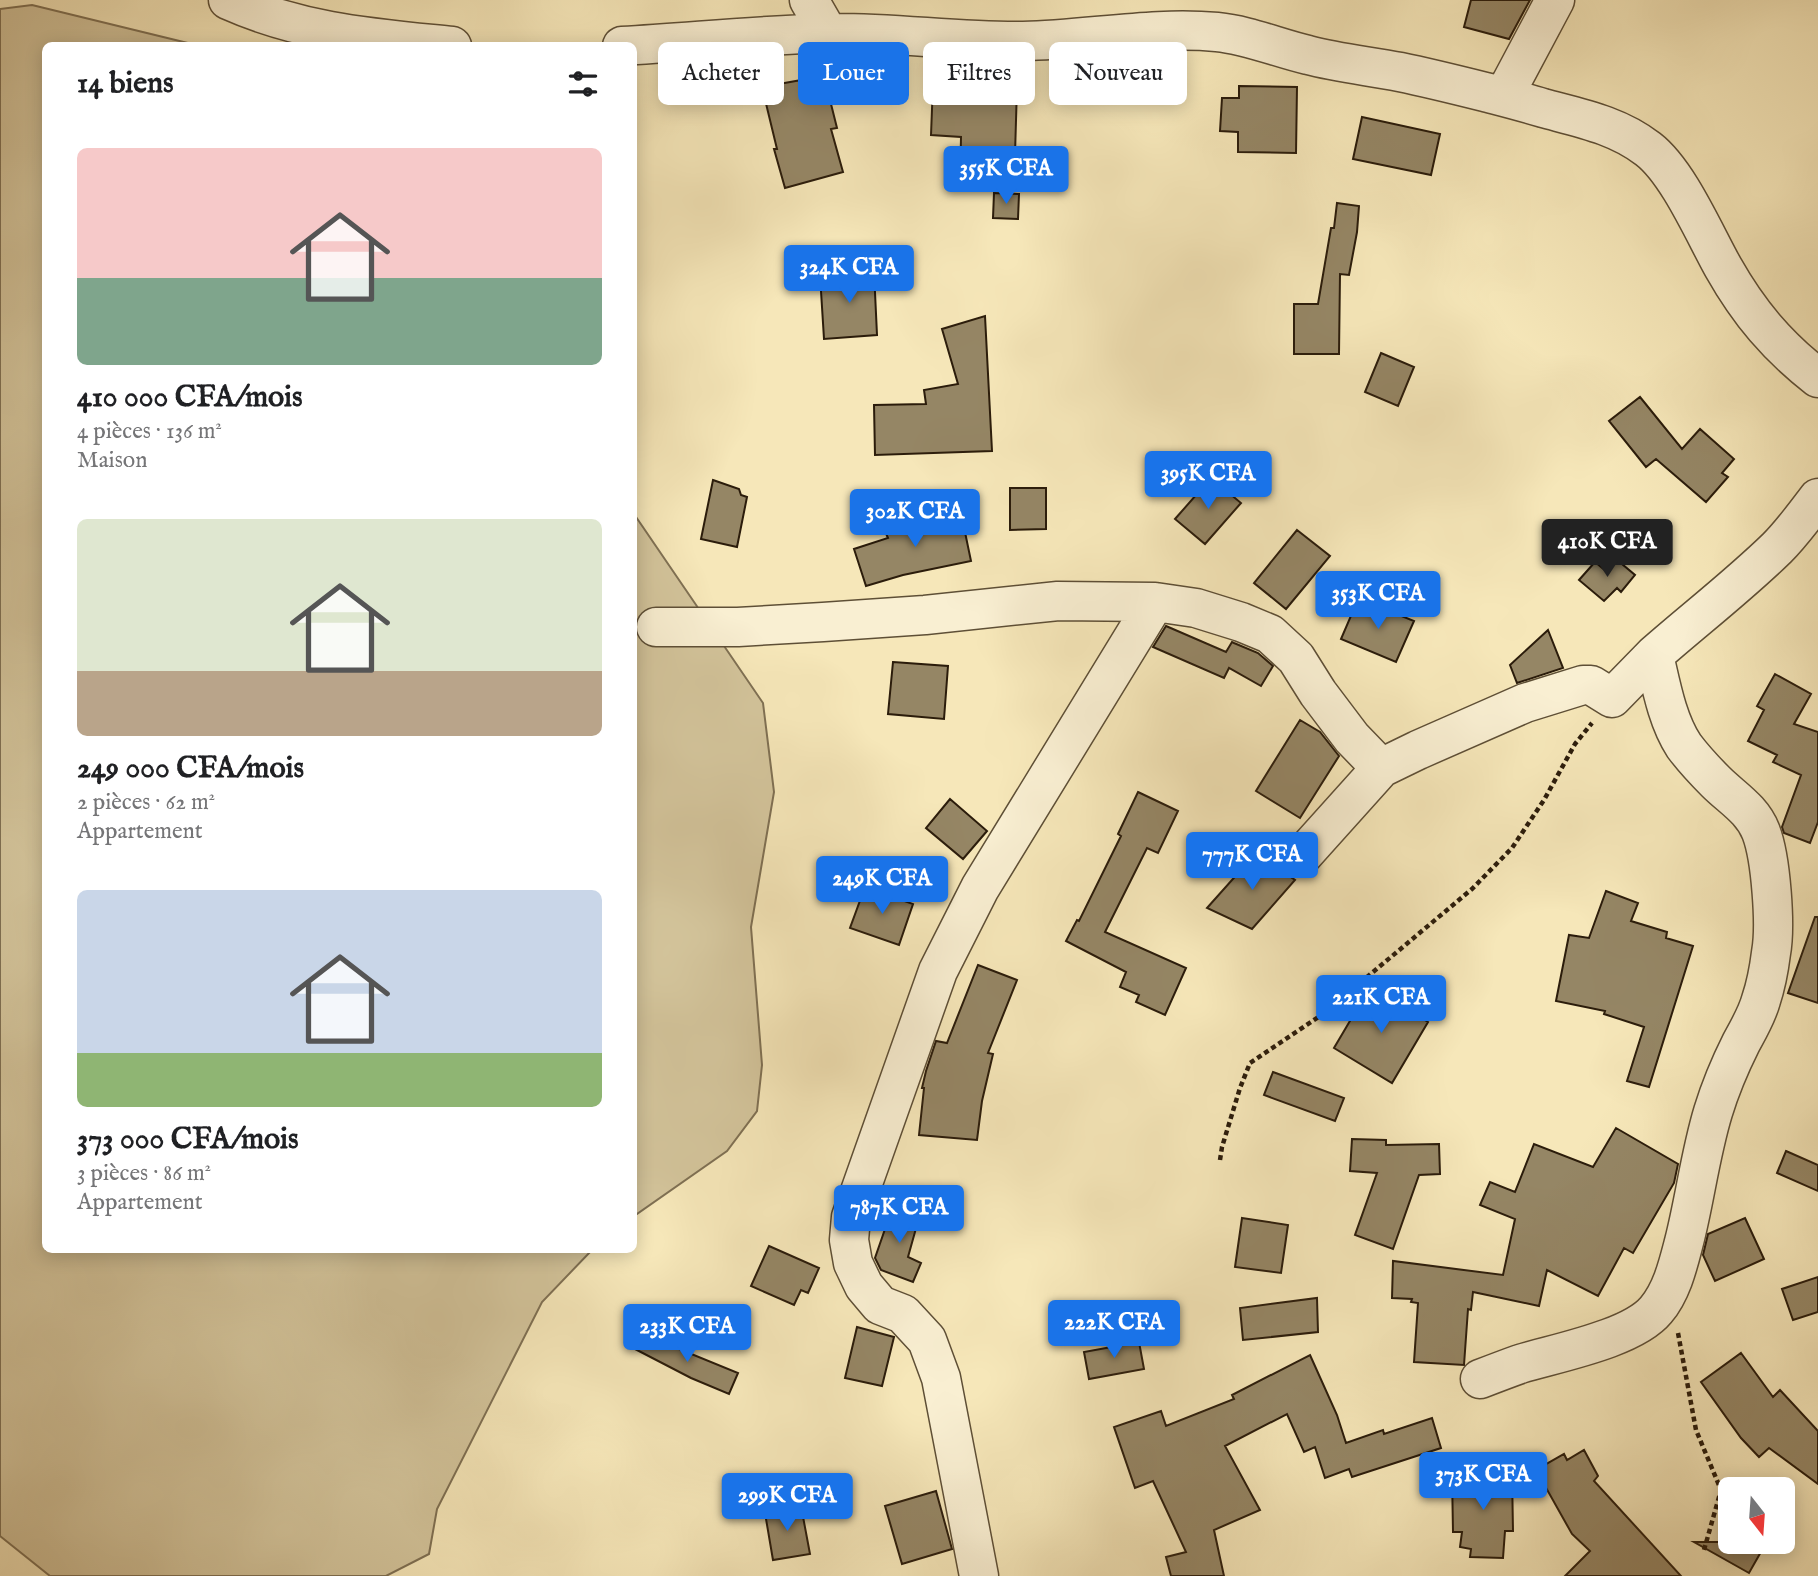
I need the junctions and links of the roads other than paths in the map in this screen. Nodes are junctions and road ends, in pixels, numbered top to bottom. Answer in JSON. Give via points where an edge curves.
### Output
{"nodes":[{"id":1,"x":228,"y":0,"type":"edge"},
{"id":2,"x":809,"y":0,"type":"edge"},
{"id":3,"x":1555,"y":0,"type":"edge"},
{"id":4,"x":828,"y":33,"type":"junction"},
{"id":5,"x":408,"y":42,"type":"edge"},
{"id":6,"x":637,"y":45,"type":"edge"},
{"id":7,"x":1504,"y":96,"type":"junction"},
{"id":8,"x":1818,"y":378,"type":"edge"},
{"id":9,"x":1818,"y":498,"type":"edge"},
{"id":10,"x":1154,"y":602,"type":"junction"},
{"id":11,"x":656,"y":627,"type":"dead end"},
{"id":12,"x":1654,"y":655,"type":"junction"},
{"id":13,"x":1381,"y":768,"type":"junction"},
{"id":14,"x":1302,"y":856,"type":"dead end"},
{"id":15,"x":1480,"y":1380,"type":"dead end"},
{"id":16,"x":979,"y":1576,"type":"edge"}],
"edges":[{"from":1,"to":5,"type":"street","via":[[307,28]]},
{"from":2,"to":4,"type":"street"},
{"from":3,"to":7,"type":"street"},
{"from":4,"to":6,"type":"street"},
{"from":4,"to":7,"type":"street","via":[[1058,41],[1154,30],[1221,32],[1318,58]]},
{"from":7,"to":8,"type":"street","via":[[1611,127],[1651,151],[1677,185],[1760,324]]},
{"from":9,"to":12,"type":"street","via":[[1778,547]]},
{"from":10,"to":11,"type":"street","via":[[1058,601],[823,622]]},
{"from":10,"to":13,"type":"street","via":[[1196,608],[1270,634],[1296,658],[1352,738]]},
{"from":10,"to":16,"type":"street","via":[[980,888],[937,971],[851,1217],[853,1263],[864,1286],[880,1305],[903,1314],[927,1340],[941,1378]]},
{"from":12,"to":13,"type":"street","via":[[1612,698],[1583,685],[1525,703]]},
{"from":12,"to":15,"type":"street","via":[[1672,721],[1684,745],[1751,813],[1761,832],[1772,916],[1772,951],[1761,1002],[1713,1112],[1670,1288],[1656,1310],[1623,1332]]},
{"from":13,"to":14,"type":"street"}]}
